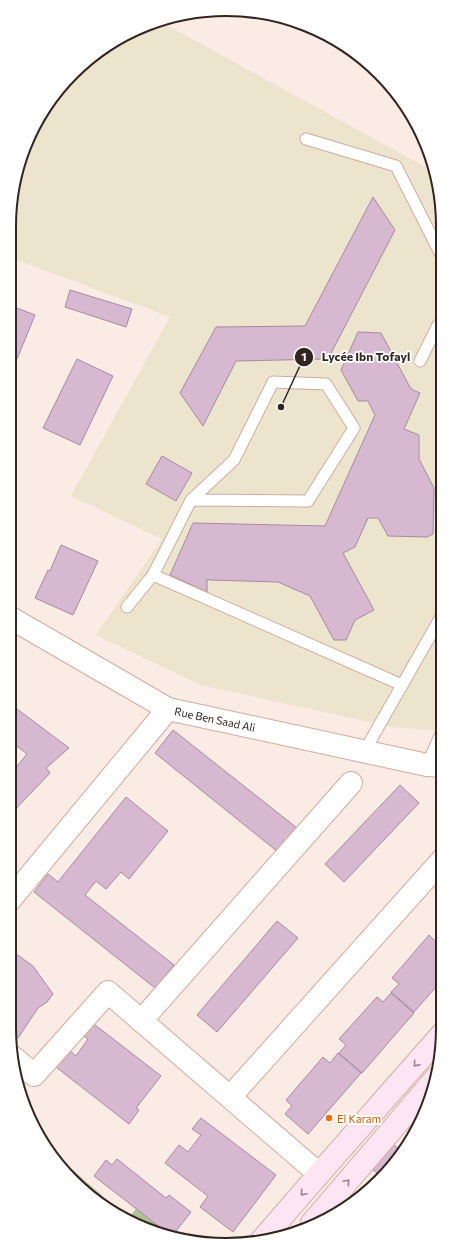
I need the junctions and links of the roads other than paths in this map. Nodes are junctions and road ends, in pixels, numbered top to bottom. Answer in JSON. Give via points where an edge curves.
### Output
{"nodes":[{"id":1,"x":306,"y":140,"type":"dead end"},
{"id":2,"x":436,"y":245,"type":"edge"},
{"id":3,"x":436,"y":329,"type":"edge"},
{"id":4,"x":420,"y":361,"type":"dead end"},
{"id":5,"x":191,"y":500,"type":"junction"},
{"id":6,"x":153,"y":575,"type":"junction"},
{"id":7,"x":127,"y":607,"type":"dead end"},
{"id":8,"x":16,"y":621,"type":"edge"},
{"id":9,"x":436,"y":625,"type":"edge"},
{"id":10,"x":402,"y":685,"type":"junction"},
{"id":11,"x":168,"y":709,"type":"junction"},
{"id":12,"x":364,"y":752,"type":"junction"},
{"id":13,"x":436,"y":766,"type":"edge"},
{"id":14,"x":351,"y":783,"type":"dead end"},
{"id":15,"x":436,"y":867,"type":"edge"},
{"id":16,"x":16,"y":893,"type":"edge"},
{"id":17,"x":142,"y":1021,"type":"junction"},
{"id":18,"x":436,"y":1041,"type":"edge"},
{"id":19,"x":19,"y":1062,"type":"edge"},
{"id":20,"x":427,"y":1088,"type":"edge"},
{"id":21,"x":230,"y":1097,"type":"junction"},
{"id":22,"x":319,"y":1174,"type":"junction"},
{"id":23,"x":317,"y":1217,"type":"edge"},
{"id":24,"x":268,"y":1234,"type":"edge"}],
"edges":[{"from":1,"to":2,"type":"lane","via":[[396,166]]},
{"from":3,"to":4,"type":"lane"},
{"from":5,"to":5,"type":"lane","via":[[308,501],[354,428],[326,384],[273,382],[234,460]]},
{"from":5,"to":6,"type":"lane"},
{"from":6,"to":7,"type":"lane"},
{"from":6,"to":10,"type":"lane"},
{"from":8,"to":11,"type":"street","name":"Rue Ben Saad Ali"},
{"from":9,"to":10,"type":"lane"},
{"from":10,"to":12,"type":"lane"},
{"from":11,"to":12,"type":"street","name":"Rue Ben Saad Ali"},
{"from":11,"to":16,"type":"street"},
{"from":12,"to":13,"type":"street","name":"Rue Ben Saad Ali"},
{"from":14,"to":17,"type":"street"},
{"from":15,"to":21,"type":"street"},
{"from":17,"to":19,"type":"street","via":[[108,992],[34,1075]]},
{"from":17,"to":21,"type":"street"},
{"from":18,"to":22,"type":"main road","one_way":true},
{"from":23,"to":20,"type":"main road","one_way":true},
{"from":21,"to":22,"type":"street"},
{"from":22,"to":24,"type":"main road","one_way":true}]}
